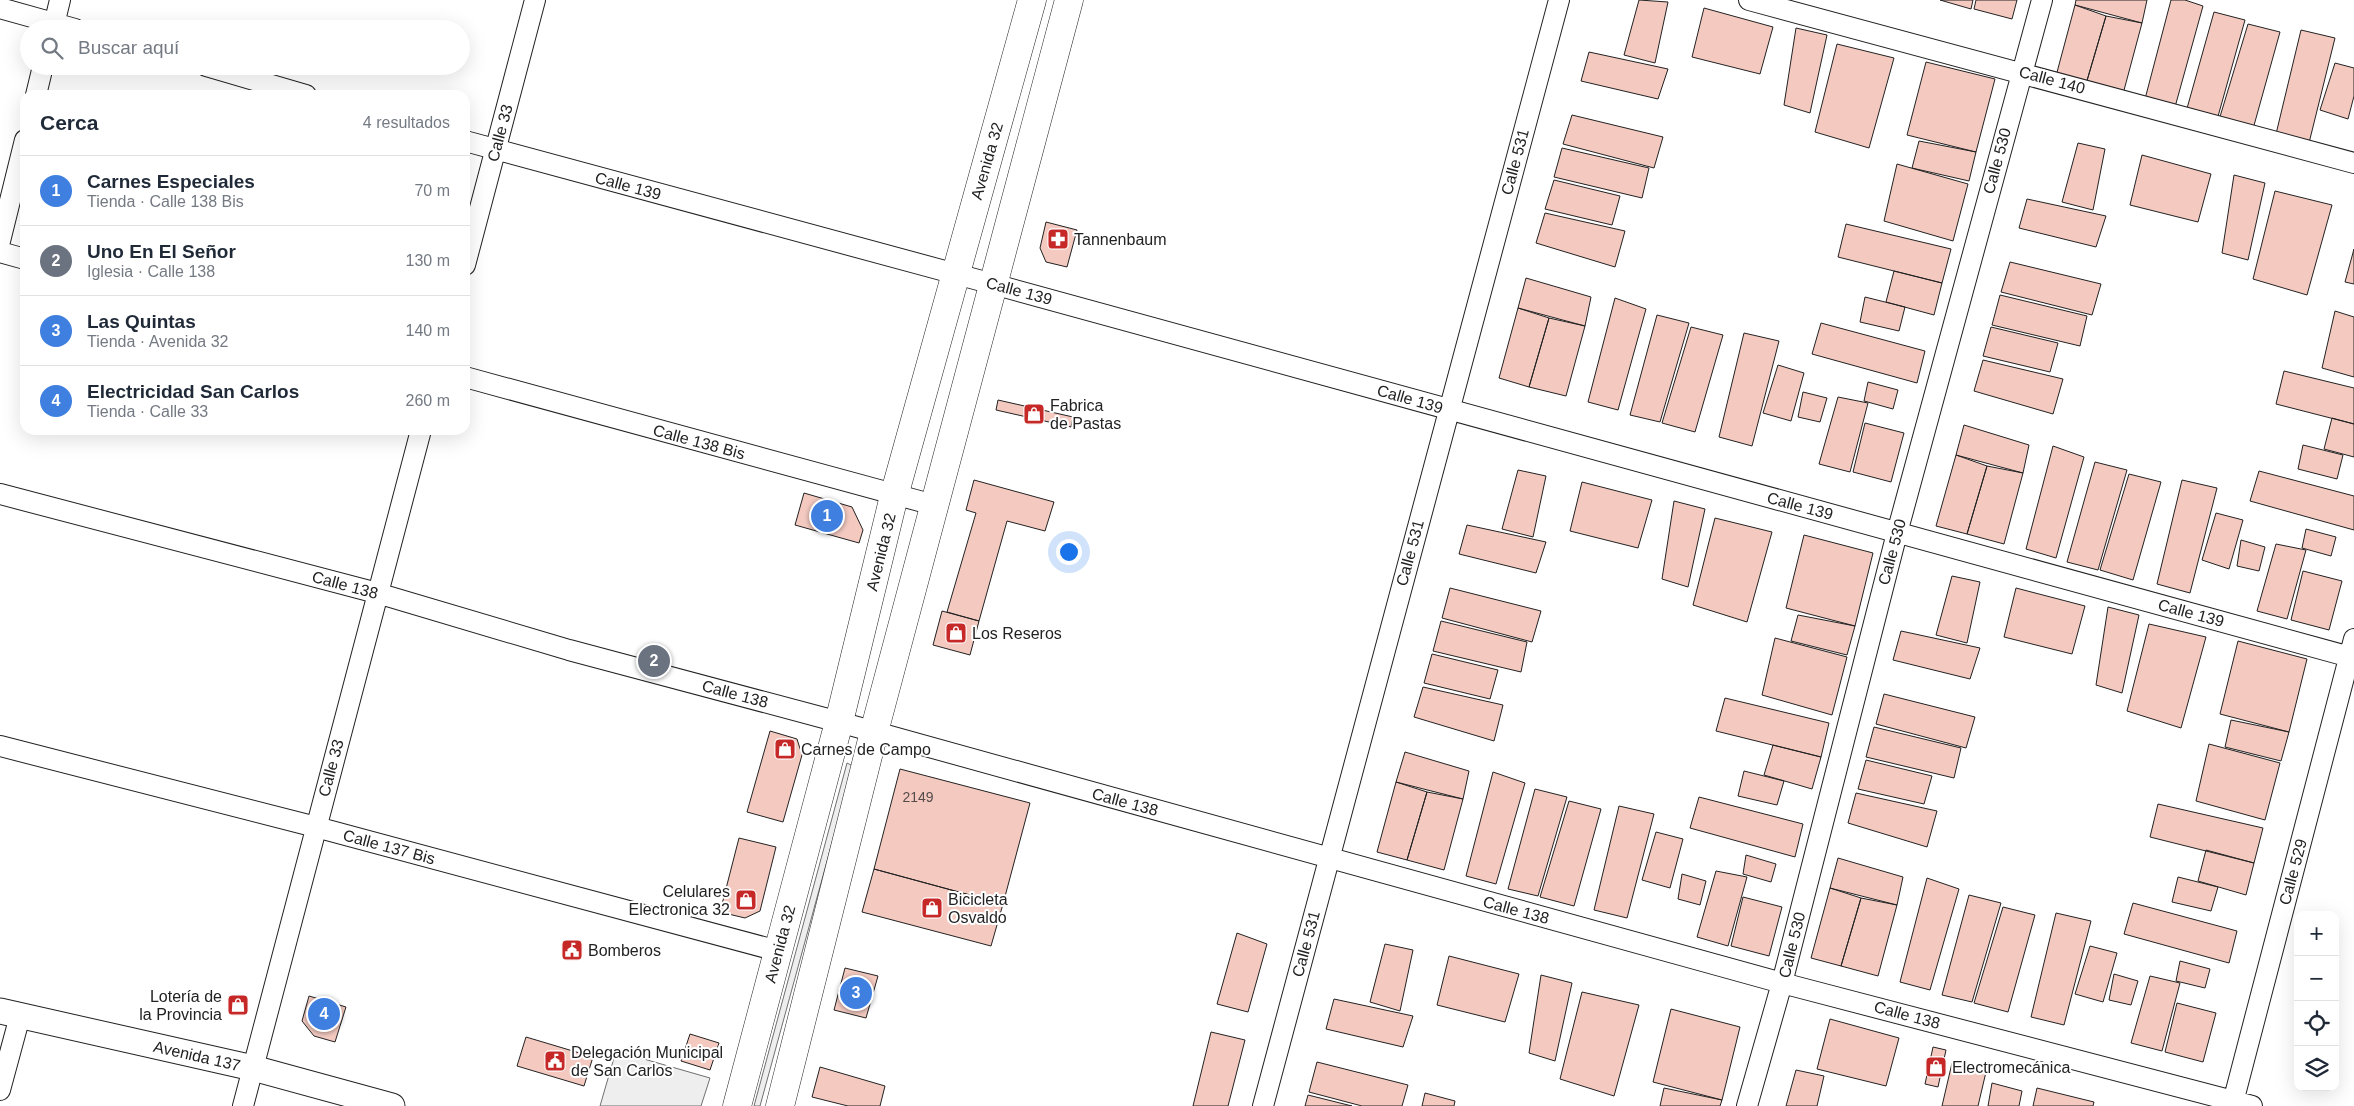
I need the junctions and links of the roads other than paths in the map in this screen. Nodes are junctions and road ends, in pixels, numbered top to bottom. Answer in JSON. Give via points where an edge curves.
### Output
{"nodes":[{"id":1,"x":60,"y":0,"type":"edge"},
{"id":2,"x":535,"y":0,"type":"edge"},
{"id":3,"x":1032,"y":0,"type":"edge"},
{"id":4,"x":1069,"y":0,"type":"edge"},
{"id":5,"x":1559,"y":0,"type":"edge"},
{"id":6,"x":1749,"y":0,"type":"edge"},
{"id":7,"x":2042,"y":0,"type":"edge"},
{"id":8,"x":0,"y":8,"type":"edge"},
{"id":9,"x":35,"y":20,"type":"edge"},
{"id":10,"x":55,"y":20,"type":"edge"},
{"id":11,"x":2022,"y":72,"type":"junction"},
{"id":12,"x":41,"y":75,"type":"edge"},
{"id":13,"x":237,"y":75,"type":"edge"},
{"id":14,"x":37,"y":90,"type":"edge"},
{"id":15,"x":289,"y":90,"type":"edge"},
{"id":16,"x":470,"y":142,"type":"edge"},
{"id":17,"x":496,"y":150,"type":"junction"},
{"id":18,"x":20,"y":160,"type":"edge"},
{"id":19,"x":2354,"y":163,"type":"edge"},
{"id":20,"x":0,"y":242,"type":"edge"},
{"id":21,"x":470,"y":246,"type":"edge"},
{"id":22,"x":0,"y":252,"type":"edge"},
{"id":23,"x":20,"y":258,"type":"edge"},
{"id":24,"x":955,"y":275,"type":"junction"},
{"id":25,"x":994,"y":284,"type":"junction"},
{"id":26,"x":470,"y":379,"type":"edge"},
{"id":27,"x":1448,"y":410,"type":"junction"},
{"id":28,"x":420,"y":435,"type":"edge"},
{"id":29,"x":0,"y":494,"type":"edge"},
{"id":30,"x":894,"y":496,"type":"junction"},
{"id":31,"x":934,"y":506,"type":"junction"},
{"id":32,"x":1897,"y":533,"type":"junction"},
{"id":33,"x":377,"y":593,"type":"junction"},
{"id":34,"x":2352,"y":651,"type":"edge"},
{"id":35,"x":839,"y":722,"type":"junction"},
{"id":36,"x":874,"y":732,"type":"junction"},
{"id":37,"x":0,"y":746,"type":"edge"},
{"id":38,"x":316,"y":827,"type":"junction"},
{"id":39,"x":1328,"y":858,"type":"junction"},
{"id":40,"x":778,"y":951,"type":"junction"},
{"id":41,"x":1782,"y":983,"type":"junction"},
{"id":42,"x":10,"y":1014,"type":"edge"},
{"id":43,"x":253,"y":1068,"type":"junction"},
{"id":44,"x":0,"y":1090,"type":"edge"},
{"id":45,"x":2239,"y":1104,"type":"edge"},
{"id":46,"x":242,"y":1106,"type":"edge"},
{"id":47,"x":392,"y":1106,"type":"edge"},
{"id":48,"x":737,"y":1106,"type":"edge"},
{"id":49,"x":780,"y":1106,"type":"edge"},
{"id":50,"x":1263,"y":1106,"type":"edge"},
{"id":51,"x":1747,"y":1106,"type":"edge"}],
"edges":[{"from":1,"to":10,"type":"street"},
{"from":2,"to":17,"type":"street","name":"Calle 33"},
{"from":3,"to":24,"type":"main road","name":"Avenida 32"},
{"from":4,"to":25,"type":"main road"},
{"from":5,"to":27,"type":"street","name":"Calle 531"},
{"from":6,"to":11,"type":"street","name":"Calle 140"},
{"from":7,"to":11,"type":"street","name":"Calle 530"},
{"from":8,"to":9,"type":"street"},
{"from":11,"to":19,"type":"street","name":"Calle 140"},
{"from":11,"to":32,"type":"street","name":"Calle 530"},
{"from":12,"to":14,"type":"street"},
{"from":13,"to":15,"type":"street"},
{"from":16,"to":17,"type":"street","name":"Calle 139"},
{"from":17,"to":21,"type":"street","name":"Calle 33"},
{"from":17,"to":24,"type":"street","name":"Calle 139"},
{"from":18,"to":20,"type":"street"},
{"from":22,"to":23,"type":"street"},
{"from":24,"to":25,"type":"street","name":"Calle 139"},
{"from":24,"to":30,"type":"main road","name":"Avenida 32"},
{"from":25,"to":27,"type":"street","name":"Calle 139"},
{"from":25,"to":31,"type":"main road"},
{"from":26,"to":30,"type":"street","name":"Calle 138 Bis"},
{"from":27,"to":32,"type":"street","name":"Calle 139"},
{"from":27,"to":39,"type":"street","name":"Calle 531"},
{"from":28,"to":33,"type":"street","name":"Calle 33"},
{"from":29,"to":33,"type":"street","name":"Calle 138"},
{"from":30,"to":31,"type":"street","name":"Calle 138 Bis"},
{"from":30,"to":35,"type":"main road","name":"Avenida 32"},
{"from":31,"to":36,"type":"main road"},
{"from":32,"to":34,"type":"street","name":"Calle 139"},
{"from":32,"to":41,"type":"street","name":"Calle 530"},
{"from":33,"to":35,"type":"street","name":"Calle 138","via":[[569,650]]},
{"from":33,"to":38,"type":"street","name":"Calle 33"},
{"from":34,"to":45,"type":"street","name":"Calle 529"},
{"from":35,"to":36,"type":"street","name":"Calle 138"},
{"from":35,"to":40,"type":"main road","name":"Avenida 32"},
{"from":36,"to":39,"type":"street","name":"Calle 138"},
{"from":36,"to":49,"type":"main road"},
{"from":37,"to":38,"type":"street","name":"Calle 137 Bis"},
{"from":38,"to":40,"type":"street","name":"Calle 137 Bis"},
{"from":38,"to":43,"type":"street","name":"Calle 33"},
{"from":39,"to":41,"type":"street","name":"Calle 138"},
{"from":39,"to":50,"type":"street","name":"Calle 531"},
{"from":40,"to":48,"type":"main road","name":"Avenida 32"},
{"from":41,"to":45,"type":"street","name":"Calle 138"},
{"from":41,"to":51,"type":"street","name":"Calle 530"},
{"from":42,"to":43,"type":"street","name":"Avenida 137"},
{"from":42,"to":44,"type":"street"},
{"from":43,"to":46,"type":"street","name":"Calle 33"},
{"from":43,"to":47,"type":"street","name":"Avenida 137"}]}
